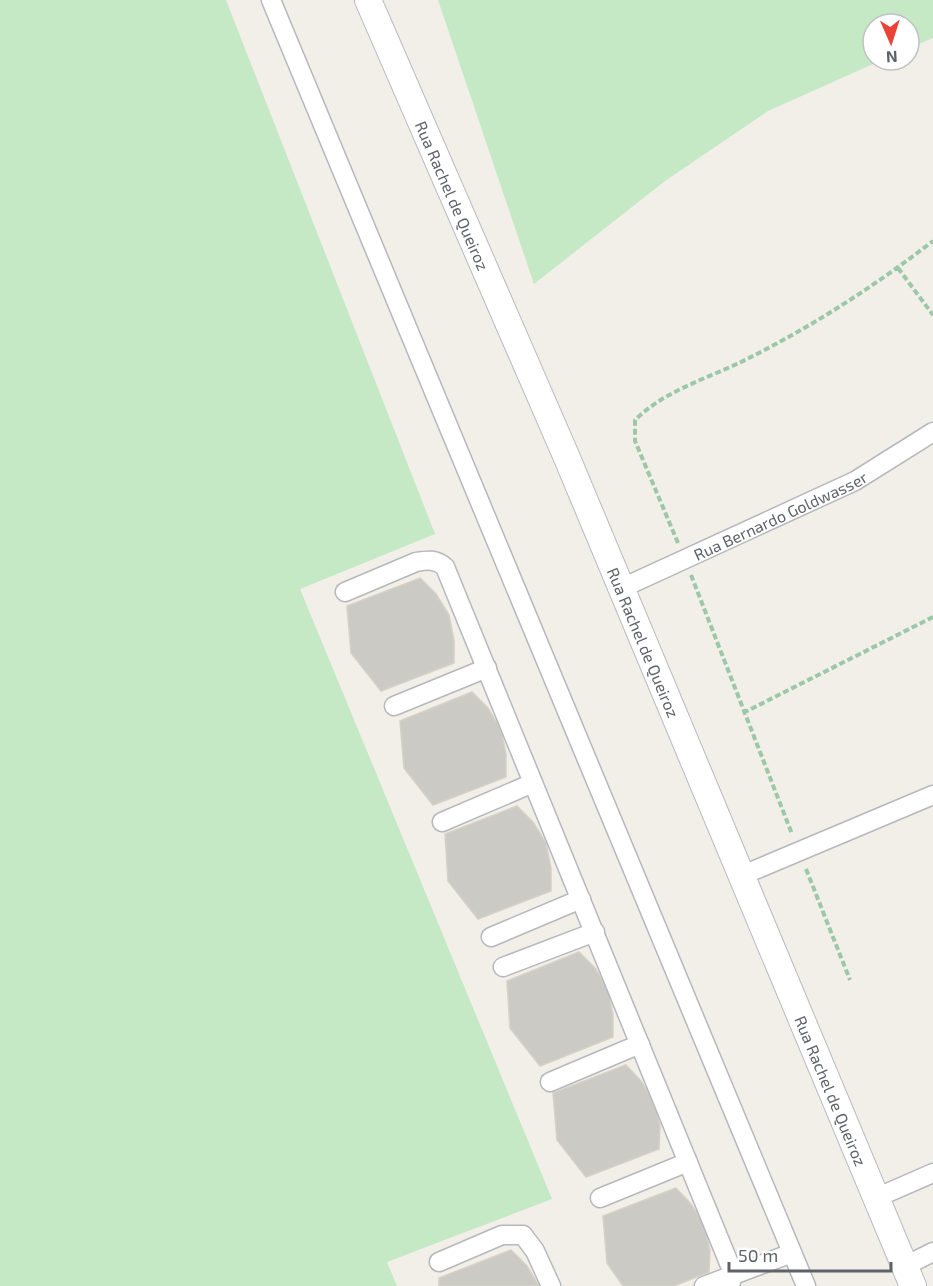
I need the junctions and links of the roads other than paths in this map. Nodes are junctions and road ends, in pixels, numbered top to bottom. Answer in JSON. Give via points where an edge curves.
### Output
{"nodes":[{"id":1,"x":271,"y":0,"type":"edge"},
{"id":2,"x":368,"y":0,"type":"edge"},
{"id":3,"x":933,"y":432,"type":"edge"},
{"id":4,"x":622,"y":588,"type":"junction"},
{"id":5,"x":345,"y":592,"type":"dead end"},
{"id":6,"x":486,"y":668,"type":"junction"},
{"id":7,"x":394,"y":706,"type":"dead end"},
{"id":8,"x":534,"y":783,"type":"junction"},
{"id":9,"x":933,"y":795,"type":"edge"},
{"id":10,"x":442,"y":822,"type":"dead end"},
{"id":11,"x":743,"y":875,"type":"junction"},
{"id":12,"x":581,"y":899,"type":"junction"},
{"id":13,"x":595,"y":933,"type":"junction"},
{"id":14,"x":491,"y":937,"type":"dead end"},
{"id":15,"x":503,"y":967,"type":"dead end"},
{"id":16,"x":640,"y":1044,"type":"junction"},
{"id":17,"x":550,"y":1082,"type":"dead end"},
{"id":18,"x":688,"y":1162,"type":"junction"},
{"id":19,"x":933,"y":1173,"type":"edge"},
{"id":20,"x":878,"y":1197,"type":"junction"},
{"id":21,"x":600,"y":1198,"type":"dead end"},
{"id":22,"x":933,"y":1252,"type":"edge"},
{"id":23,"x":792,"y":1253,"type":"junction"},
{"id":24,"x":439,"y":1262,"type":"dead end"},
{"id":25,"x":909,"y":1276,"type":"edge"},
{"id":26,"x":732,"y":1280,"type":"edge"},
{"id":27,"x":551,"y":1286,"type":"edge"},
{"id":28,"x":704,"y":1286,"type":"edge"},
{"id":29,"x":805,"y":1286,"type":"edge"}],
"edges":[{"from":1,"to":23,"type":"street"},
{"from":2,"to":4,"type":"street","name":"Rua Rachel de Queiroz"},
{"from":3,"to":4,"type":"street","name":"Rua Bernardo Goldwasser","via":[[855,480]]},
{"from":4,"to":11,"type":"street","name":"Rua Rachel de Queiroz"},
{"from":5,"to":6,"type":"street","via":[[416,562],[439,562],[450,576]]},
{"from":6,"to":7,"type":"street"},
{"from":6,"to":8,"type":"street"},
{"from":8,"to":10,"type":"street"},
{"from":8,"to":12,"type":"street"},
{"from":9,"to":11,"type":"street"},
{"from":11,"to":20,"type":"street","name":"Rua Rachel de Queiroz"},
{"from":12,"to":13,"type":"street"},
{"from":12,"to":14,"type":"street"},
{"from":13,"to":15,"type":"street"},
{"from":13,"to":16,"type":"street"},
{"from":16,"to":17,"type":"street"},
{"from":16,"to":18,"type":"street"},
{"from":18,"to":21,"type":"street"},
{"from":18,"to":26,"type":"street"},
{"from":19,"to":20,"type":"street"},
{"from":20,"to":25,"type":"street","name":"Rua Rachel de Queiroz"},
{"from":22,"to":25,"type":"street"},
{"from":23,"to":26,"type":"street"},
{"from":23,"to":29,"type":"street"},
{"from":24,"to":27,"type":"street","via":[[502,1235],[523,1235]]},
{"from":26,"to":28,"type":"street"}]}
